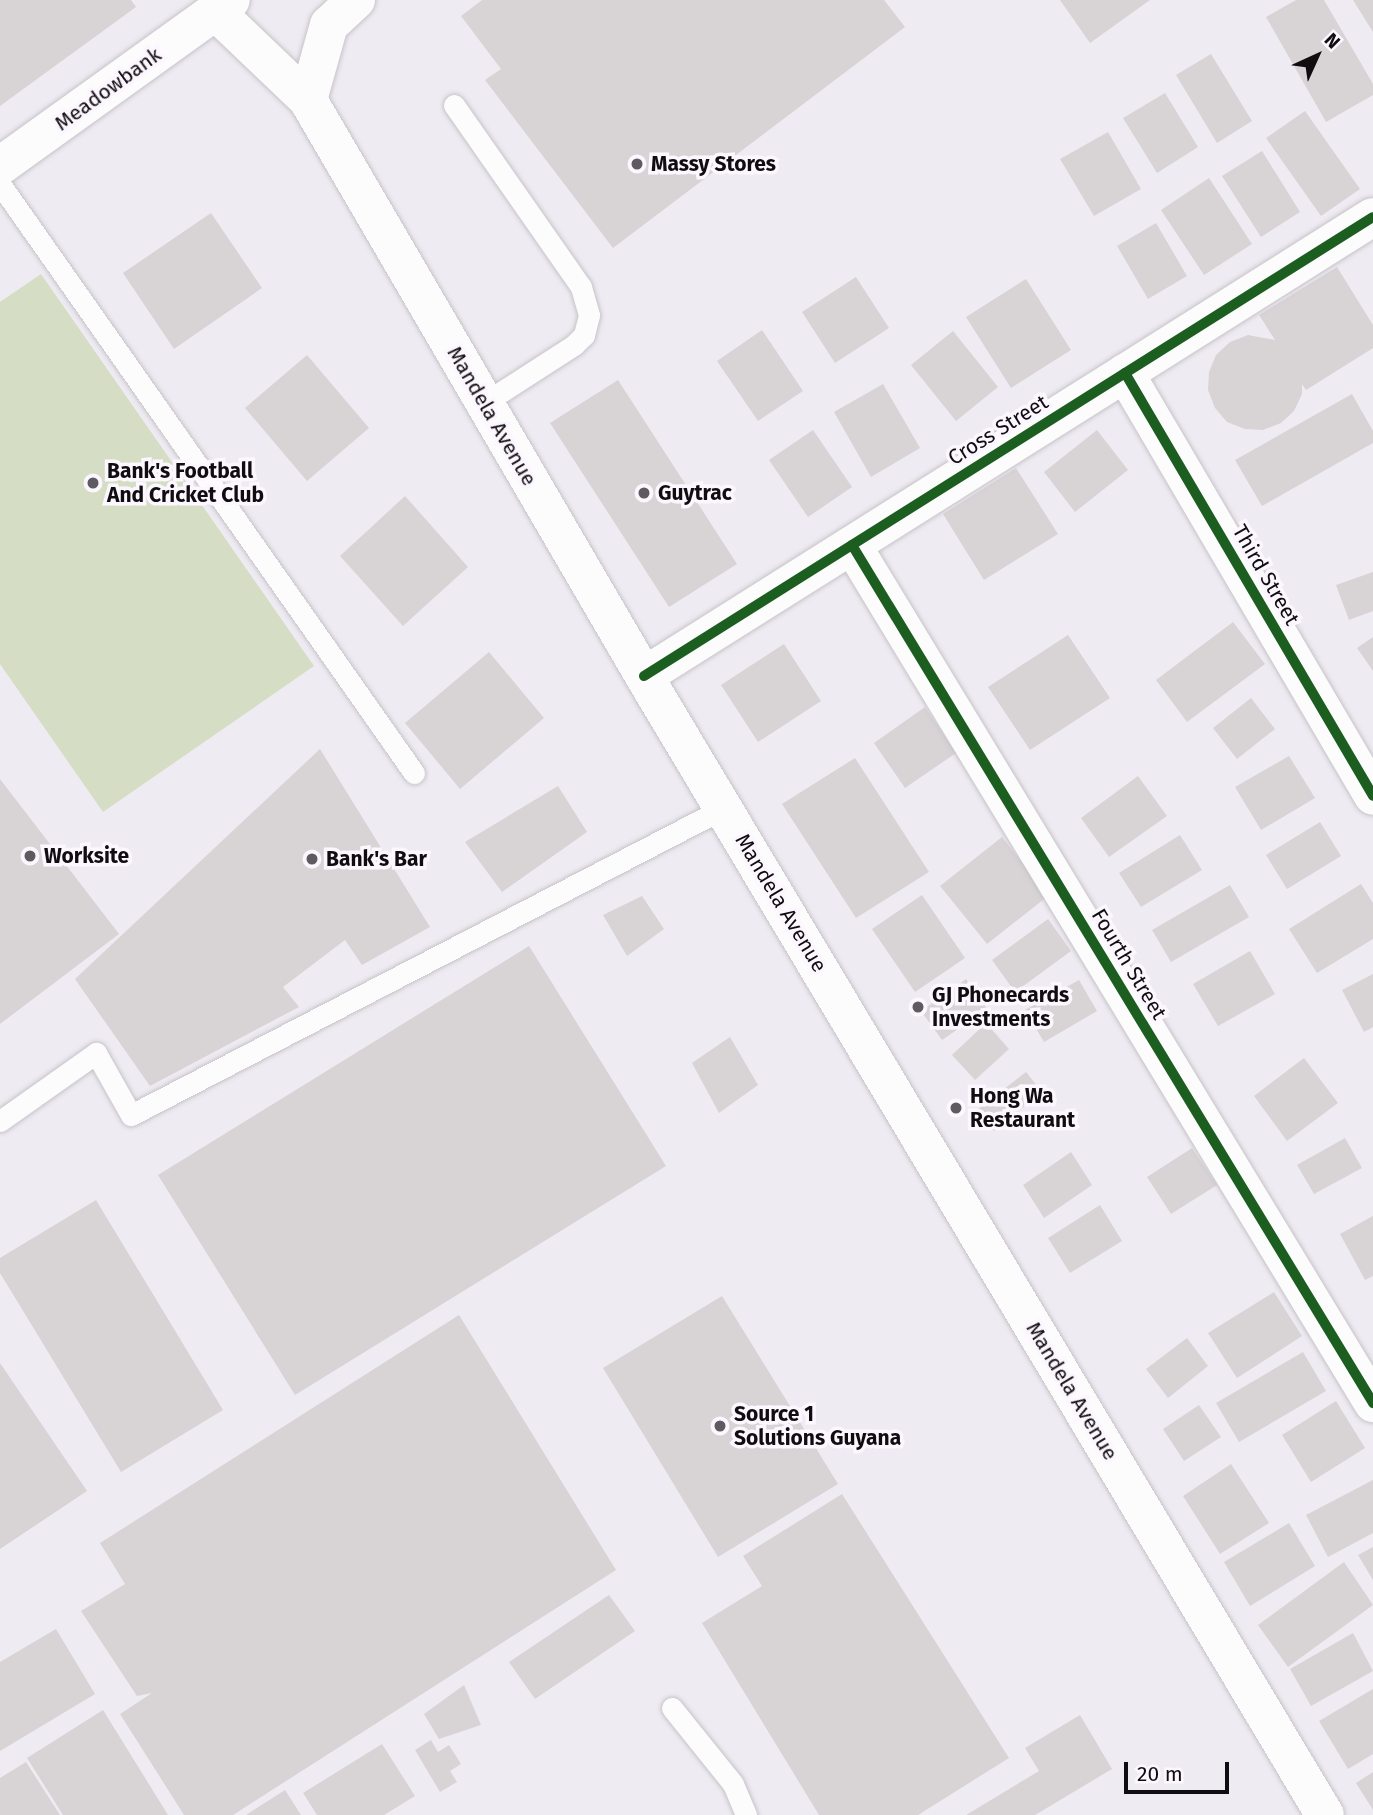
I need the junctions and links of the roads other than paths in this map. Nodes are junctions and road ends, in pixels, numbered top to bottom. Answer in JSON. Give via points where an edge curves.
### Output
{"nodes":[{"id":1,"x":356,"y":0,"type":"edge"},
{"id":2,"x":218,"y":4,"type":"edge"},
{"id":3,"x":308,"y":100,"type":"junction"},
{"id":4,"x":454,"y":105,"type":"dead end"},
{"id":5,"x":0,"y":166,"type":"edge"},
{"id":6,"x":0,"y":184,"type":"edge"},
{"id":7,"x":1373,"y":217,"type":"edge"},
{"id":8,"x":1125,"y":373,"type":"junction"},
{"id":9,"x":484,"y":403,"type":"junction"},
{"id":10,"x":852,"y":545,"type":"junction"},
{"id":11,"x":644,"y":676,"type":"junction"},
{"id":12,"x":414,"y":773,"type":"dead end"},
{"id":13,"x":1373,"y":796,"type":"edge"},
{"id":14,"x":724,"y":807,"type":"junction"},
{"id":15,"x":0,"y":1121,"type":"edge"},
{"id":16,"x":1373,"y":1404,"type":"edge"},
{"id":17,"x":672,"y":1708,"type":"dead end"},
{"id":18,"x":746,"y":1815,"type":"edge"},
{"id":19,"x":1325,"y":1815,"type":"edge"}],
"edges":[{"from":1,"to":3,"type":"main road","via":[[329,25]]},
{"from":2,"to":3,"type":"main road","name":"Mandela Avenue"},
{"from":2,"to":5,"type":"main road","name":"Meadowbank"},
{"from":3,"to":9,"type":"main road","name":"Mandela Avenue"},
{"from":4,"to":9,"type":"lane","via":[[581,287],[589,315],[584,335],[575,345]]},
{"from":6,"to":12,"type":"lane"},
{"from":7,"to":8,"type":"main road","name":"Cross Street"},
{"from":8,"to":10,"type":"main road","name":"Cross Street"},
{"from":8,"to":13,"type":"main road","name":"Third Street"},
{"from":9,"to":11,"type":"main road","name":"Mandela Avenue"},
{"from":10,"to":11,"type":"main road","name":"Cross Street"},
{"from":10,"to":16,"type":"main road","name":"Fourth Street"},
{"from":11,"to":14,"type":"main road","name":"Mandela Avenue"},
{"from":14,"to":15,"type":"lane","via":[[131,1115],[96,1053]]},
{"from":14,"to":19,"type":"main road","name":"Mandela Avenue"},
{"from":17,"to":18,"type":"lane","via":[[733,1784]]}]}
